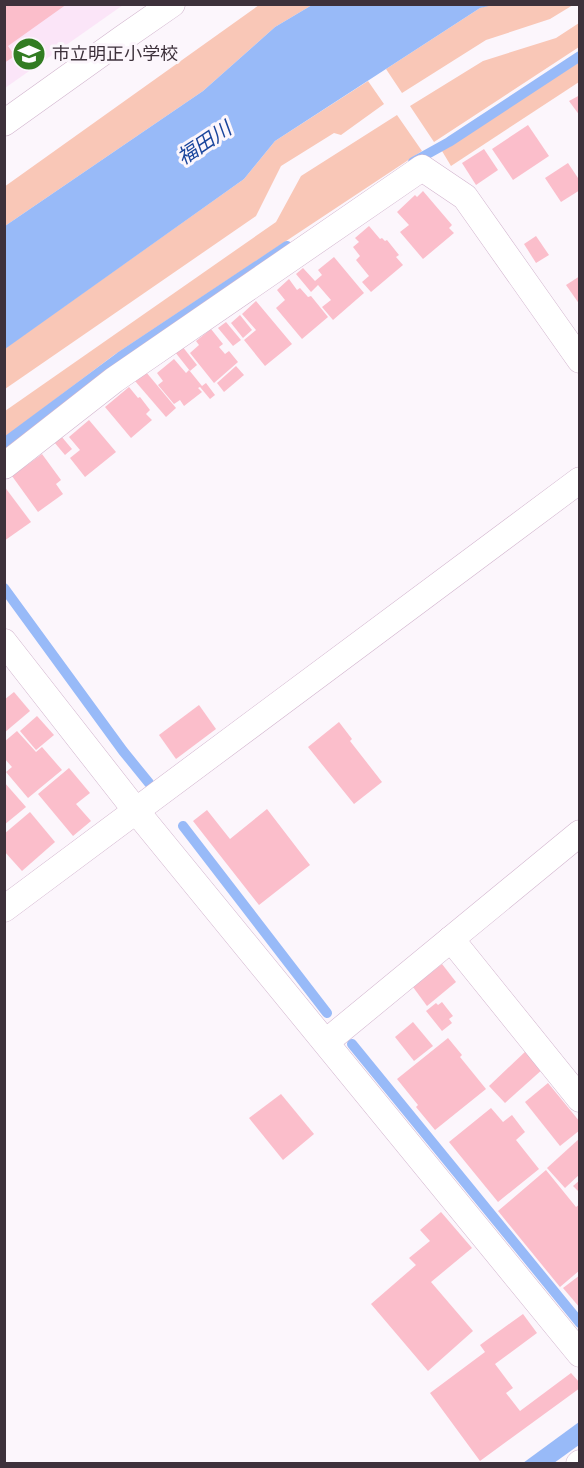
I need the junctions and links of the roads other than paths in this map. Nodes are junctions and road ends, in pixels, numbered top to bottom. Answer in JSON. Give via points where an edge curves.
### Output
{"nodes":[{"id":1,"x":172,"y":4,"type":"edge"},
{"id":2,"x":4,"y":123,"type":"edge"},
{"id":3,"x":579,"y":360,"type":"edge"},
{"id":4,"x":4,"y":466,"type":"edge"},
{"id":5,"x":579,"y":480,"type":"edge"},
{"id":6,"x":4,"y":642,"type":"edge"},
{"id":7,"x":137,"y":812,"type":"junction"},
{"id":8,"x":579,"y":833,"type":"edge"},
{"id":9,"x":6,"y":905,"type":"edge"},
{"id":10,"x":451,"y":939,"type":"junction"},
{"id":11,"x":326,"y":1042,"type":"junction"},
{"id":12,"x":579,"y":1099,"type":"edge"},
{"id":13,"x":579,"y":1354,"type":"edge"}],
"edges":[{"from":1,"to":2,"type":"street"},
{"from":3,"to":4,"type":"street","via":[[465,198],[422,168],[114,380]]},
{"from":5,"to":7,"type":"street"},
{"from":6,"to":7,"type":"street"},
{"from":7,"to":9,"type":"street"},
{"from":7,"to":11,"type":"street"},
{"from":8,"to":10,"type":"street"},
{"from":10,"to":11,"type":"street"},
{"from":10,"to":12,"type":"street"},
{"from":11,"to":13,"type":"street"}]}
